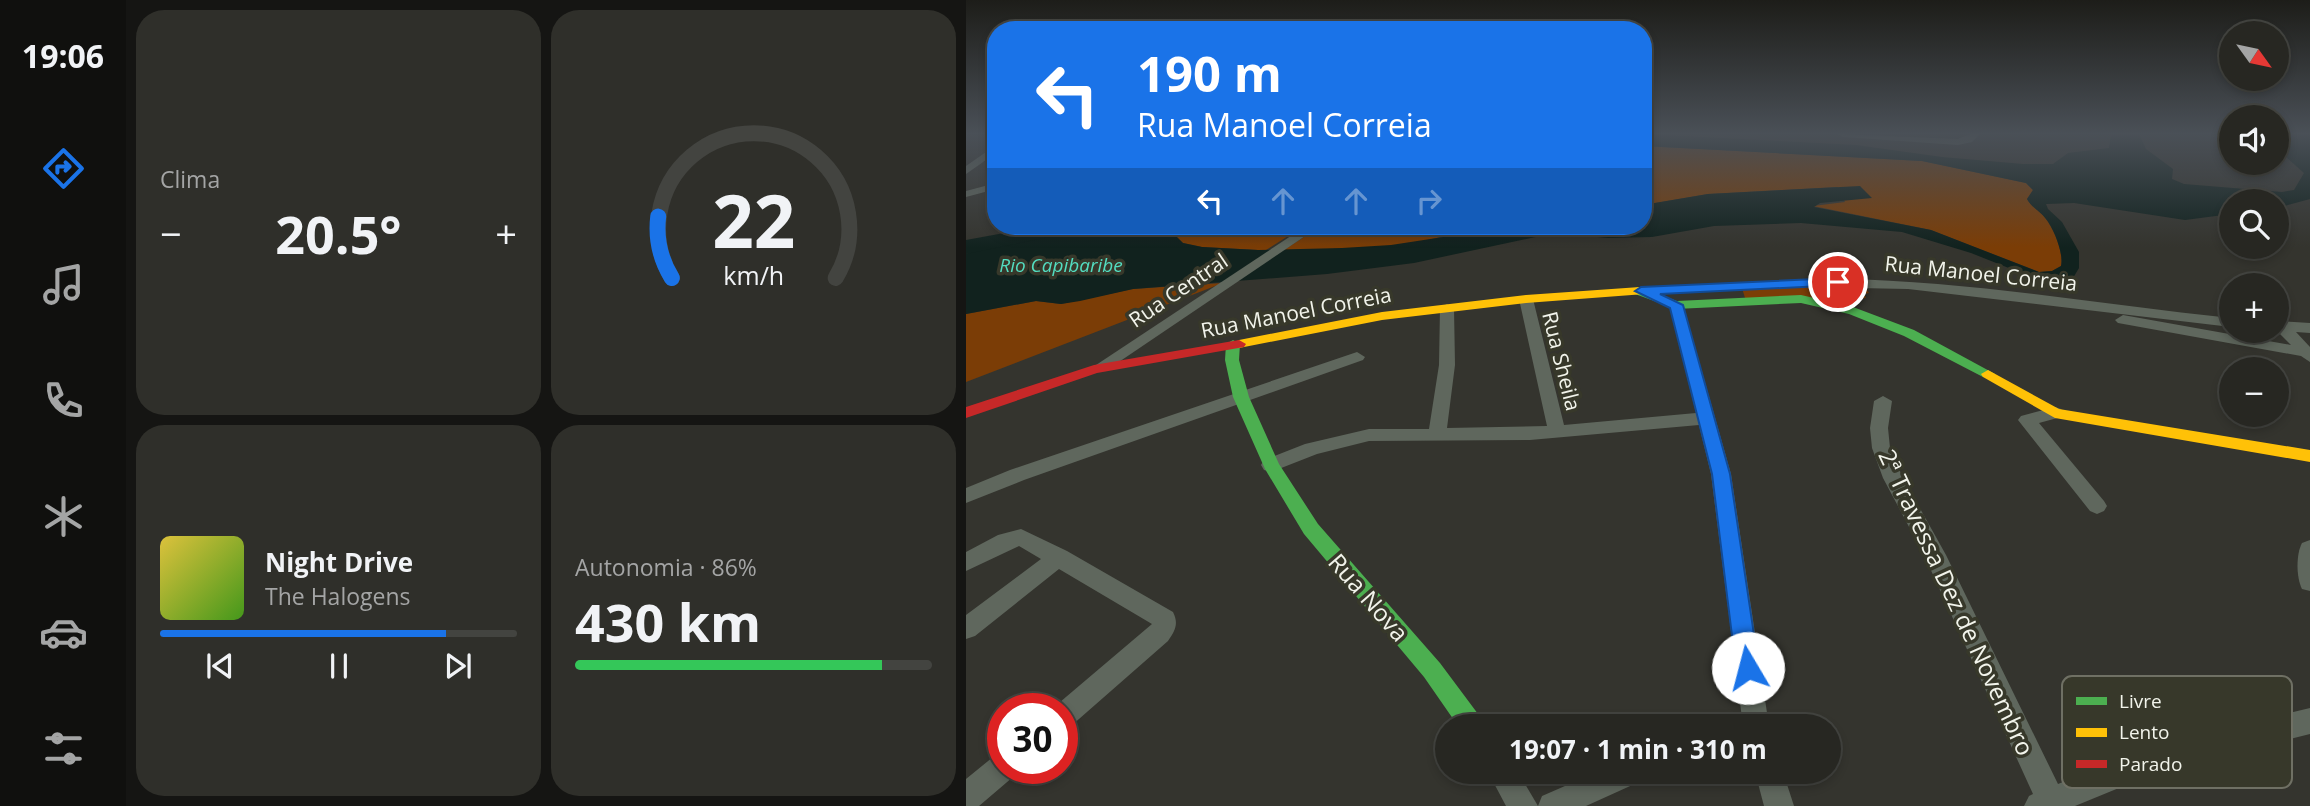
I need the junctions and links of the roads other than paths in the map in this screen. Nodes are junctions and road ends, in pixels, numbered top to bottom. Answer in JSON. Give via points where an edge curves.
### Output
{"nodes":[{"id":1,"x":987,"y":187,"type":"edge"},
{"id":2,"x":966,"y":188,"type":"edge"},
{"id":3,"x":987,"y":188,"type":"edge"},
{"id":4,"x":966,"y":194,"type":"edge"},
{"id":5,"x":1300,"y":235,"type":"edge"},
{"id":6,"x":1641,"y":291,"type":"junction"},
{"id":7,"x":1526,"y":299,"type":"junction"},
{"id":8,"x":2048,"y":299,"type":"junction"},
{"id":9,"x":1676,"y":305,"type":"junction"},
{"id":10,"x":1447,"y":308,"type":"junction"},
{"id":11,"x":2219,"y":321,"type":"edge"},
{"id":12,"x":2289,"y":327,"type":"edge"},
{"id":13,"x":2310,"y":328,"type":"edge"},
{"id":14,"x":2289,"y":335,"type":"edge"},
{"id":15,"x":1233,"y":344,"type":"junction"},
{"id":16,"x":2308,"y":354,"type":"edge"},
{"id":17,"x":1357,"y":357,"type":"dead end"},
{"id":18,"x":1101,"y":367,"type":"junction"},
{"id":19,"x":1241,"y":397,"type":"junction"},
{"id":20,"x":1883,"y":401,"type":"dead end"},
{"id":21,"x":966,"y":413,"type":"edge"},
{"id":22,"x":2055,"y":413,"type":"junction"},
{"id":23,"x":1708,"y":418,"type":"junction"},
{"id":24,"x":1557,"y":432,"type":"junction"},
{"id":25,"x":1437,"y":433,"type":"junction"},
{"id":26,"x":2310,"y":456,"type":"edge"},
{"id":27,"x":1271,"y":465,"type":"junction"},
{"id":28,"x":966,"y":496,"type":"edge"},
{"id":29,"x":2097,"y":506,"type":"dead end"},
{"id":30,"x":2310,"y":549,"type":"edge"},
{"id":31,"x":1059,"y":557,"type":"junction"},
{"id":32,"x":966,"y":562,"type":"edge"},
{"id":33,"x":2310,"y":582,"type":"edge"},
{"id":34,"x":966,"y":629,"type":"edge"},
{"id":35,"x":1078,"y":703,"type":"edge"},
{"id":36,"x":1463,"y":714,"type":"edge"},
{"id":37,"x":1752,"y":714,"type":"edge"},
{"id":38,"x":2310,"y":721,"type":"edge"},
{"id":39,"x":2292,"y":725,"type":"edge"},
{"id":40,"x":987,"y":780,"type":"edge"},
{"id":41,"x":1509,"y":784,"type":"edge"},
{"id":42,"x":1602,"y":784,"type":"edge"},
{"id":43,"x":1773,"y":784,"type":"edge"},
{"id":44,"x":2083,"y":788,"type":"edge"},
{"id":45,"x":966,"y":798,"type":"edge"},
{"id":46,"x":2045,"y":803,"type":"edge"},
{"id":47,"x":1523,"y":806,"type":"edge"},
{"id":48,"x":1552,"y":806,"type":"edge"},
{"id":49,"x":1779,"y":806,"type":"edge"}],
"edges":[{"from":1,"to":2,"type":"street"},
{"from":3,"to":4,"type":"street"},
{"from":5,"to":18,"type":"street","name":"Rua Central"},
{"from":6,"to":7,"type":"street","name":"Rua Manoel Correia"},
{"from":6,"to":8,"type":"street","name":"Rua Manoel Correia","via":[[1838,282]]},
{"from":6,"to":9,"type":"street","name":"Rua Manoel Correia"},
{"from":7,"to":10,"type":"street","name":"Rua Manoel Correia"},
{"from":7,"to":24,"type":"street","name":"Rua Sheila"},
{"from":8,"to":11,"type":"street","name":"Rua Manoel Correia"},
{"from":8,"to":16,"type":"street","via":[[2124,321]]},
{"from":9,"to":22,"type":"street","via":[[1794,299],[1853,311],[1969,363]]},
{"from":9,"to":23,"type":"street"},
{"from":10,"to":15,"type":"street","name":"Rua Manoel Correia"},
{"from":10,"to":25,"type":"street","via":[[1447,365]]},
{"from":12,"to":13,"type":"street"},
{"from":14,"to":16,"type":"street"},
{"from":15,"to":18,"type":"street","name":"Rua Manoel Correia"},
{"from":15,"to":19,"type":"street","name":"Rua Nova","via":[[1231,360]]},
{"from":17,"to":19,"type":"street"},
{"from":18,"to":21,"type":"street","name":"Rua Manoel Correia"},
{"from":19,"to":27,"type":"street","name":"Rua Nova"},
{"from":19,"to":28,"type":"street"},
{"from":20,"to":46,"type":"street","name":"2ª Travessa Dez de Novembro","via":[[1881,448],[1893,478],[1935,555]]},
{"from":22,"to":26,"type":"street"},
{"from":22,"to":29,"type":"street","via":[[2027,420]]},
{"from":23,"to":24,"type":"street"},
{"from":23,"to":37,"type":"street","via":[[1721,474]]},
{"from":24,"to":25,"type":"street"},
{"from":25,"to":27,"type":"street","via":[[1369,435]]},
{"from":27,"to":36,"type":"street","name":"Rua Nova","via":[[1311,529],[1432,670]]},
{"from":30,"to":33,"type":"street"},
{"from":31,"to":32,"type":"street","via":[[1021,537]]},
{"from":31,"to":34,"type":"street"},
{"from":31,"to":35,"type":"street","via":[[1160,613],[1166,625]]},
{"from":38,"to":39,"type":"street"},
{"from":40,"to":45,"type":"street"},
{"from":41,"to":47,"type":"street"},
{"from":42,"to":48,"type":"street"},
{"from":43,"to":49,"type":"street"},
{"from":44,"to":46,"type":"street"}]}
